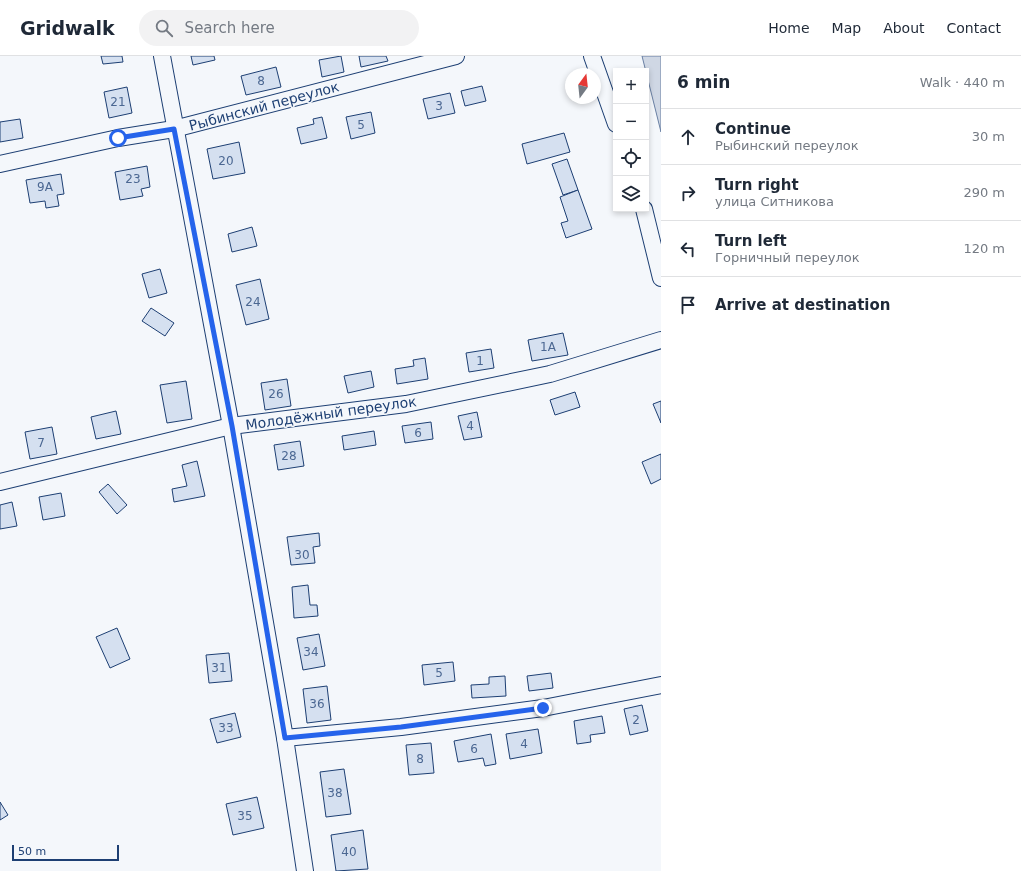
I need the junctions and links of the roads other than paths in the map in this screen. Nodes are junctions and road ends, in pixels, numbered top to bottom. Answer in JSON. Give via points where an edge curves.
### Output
{"nodes":[{"id":1,"x":162,"y":56,"type":"edge"},
{"id":2,"x":456,"y":56,"type":"edge"},
{"id":3,"x":592,"y":56,"type":"edge"},
{"id":4,"x":613,"y":116,"type":"edge"},
{"id":5,"x":174,"y":129,"type":"junction"},
{"id":6,"x":0,"y":164,"type":"edge"},
{"id":7,"x":645,"y":212,"type":"edge"},
{"id":8,"x":661,"y":278,"type":"edge"},
{"id":9,"x":661,"y":340,"type":"edge"},
{"id":10,"x":232,"y":426,"type":"junction"},
{"id":11,"x":0,"y":482,"type":"edge"},
{"id":12,"x":661,"y":685,"type":"edge"},
{"id":13,"x":285,"y":738,"type":"junction"},
{"id":14,"x":306,"y":871,"type":"edge"}],
"edges":[{"from":1,"to":5,"type":"street"},
{"from":2,"to":5,"type":"street","name":"Рыбинский переулок"},
{"from":3,"to":4,"type":"street"},
{"from":5,"to":6,"type":"street","name":"Рыбинский переулок","via":[[118,138]]},
{"from":5,"to":10,"type":"street"},
{"from":7,"to":8,"type":"street"},
{"from":9,"to":10,"type":"street","name":"Молодёжный переулок","via":[[550,374],[406,404]]},
{"from":10,"to":11,"type":"street","name":"Молодёжный переулок"},
{"from":10,"to":13,"type":"street"},
{"from":12,"to":13,"type":"street","via":[[543,708],[401,727]]},
{"from":13,"to":14,"type":"street"}]}
